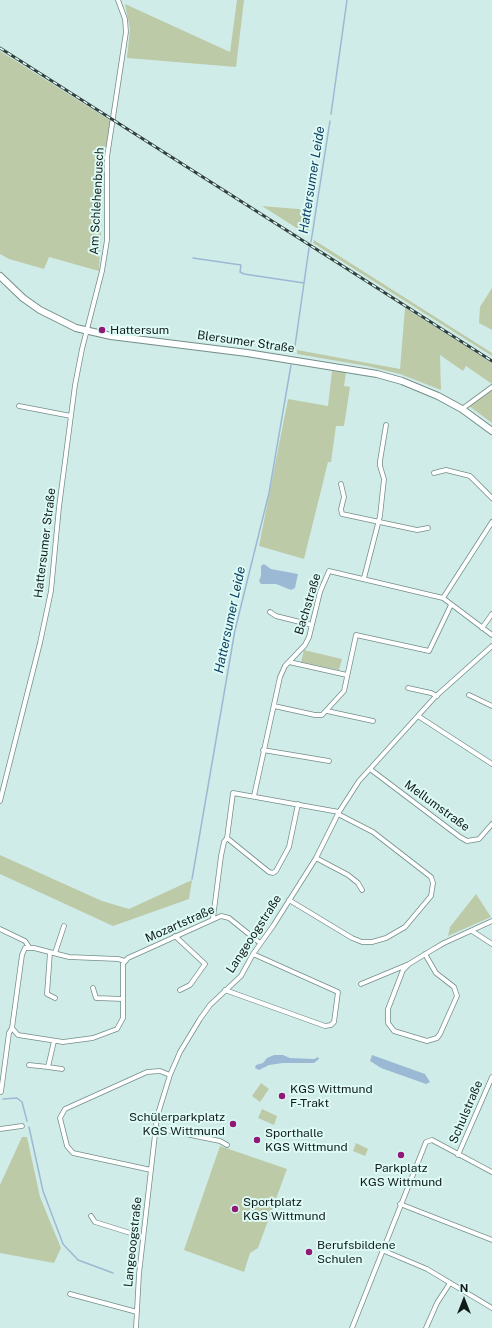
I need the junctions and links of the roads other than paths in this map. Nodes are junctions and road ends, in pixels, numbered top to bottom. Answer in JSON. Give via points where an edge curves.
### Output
{"nodes":[{"id":1,"x":118,"y":0,"type":"edge"},
{"id":2,"x":1,"y":279,"type":"edge"},
{"id":3,"x":87,"y":331,"type":"junction"},
{"id":4,"x":492,"y":387,"type":"edge"},
{"id":5,"x":19,"y":406,"type":"dead end"},
{"id":6,"x":462,"y":409,"type":"junction"},
{"id":7,"x":72,"y":416,"type":"junction"},
{"id":8,"x":386,"y":425,"type":"dead end"},
{"id":9,"x":492,"y":431,"type":"edge"},
{"id":10,"x":434,"y":473,"type":"dead end"},
{"id":11,"x":341,"y":484,"type":"dead end"},
{"id":12,"x":492,"y":498,"type":"edge"},
{"id":13,"x":492,"y":522,"type":"edge"},
{"id":14,"x":378,"y":523,"type":"junction"},
{"id":15,"x":428,"y":528,"type":"dead end"},
{"id":16,"x":364,"y":578,"type":"junction"},
{"id":17,"x":443,"y":598,"type":"junction"},
{"id":18,"x":451,"y":605,"type":"junction"},
{"id":19,"x":270,"y":612,"type":"dead end"},
{"id":20,"x":492,"y":614,"type":"edge"},
{"id":21,"x":312,"y":625,"type":"junction"},
{"id":22,"x":482,"y":628,"type":"junction"},
{"id":23,"x":492,"y":635,"type":"edge"},
{"id":24,"x":492,"y":646,"type":"edge"},
{"id":25,"x":288,"y":662,"type":"junction"},
{"id":26,"x":347,"y":675,"type":"junction"},
{"id":27,"x":408,"y":688,"type":"dead end"},
{"id":28,"x":469,"y":695,"type":"dead end"},
{"id":29,"x":437,"y":696,"type":"junction"},
{"id":30,"x":274,"y":706,"type":"junction"},
{"id":31,"x":492,"y":706,"type":"edge"},
{"id":32,"x":326,"y":711,"type":"junction"},
{"id":33,"x":418,"y":716,"type":"junction"},
{"id":34,"x":373,"y":721,"type":"dead end"},
{"id":35,"x":263,"y":750,"type":"junction"},
{"id":36,"x":329,"y":761,"type":"dead end"},
{"id":37,"x":492,"y":764,"type":"edge"},
{"id":38,"x":370,"y":769,"type":"junction"},
{"id":39,"x":254,"y":796,"type":"junction"},
{"id":40,"x":0,"y":801,"type":"edge"},
{"id":41,"x":298,"y":804,"type":"junction"},
{"id":42,"x":339,"y":813,"type":"junction"},
{"id":43,"x":492,"y":824,"type":"edge"},
{"id":44,"x":227,"y":838,"type":"junction"},
{"id":45,"x":316,"y":858,"type":"junction"},
{"id":46,"x":362,"y":890,"type":"dead end"},
{"id":47,"x":289,"y":900,"type":"junction"},
{"id":48,"x":213,"y":918,"type":"junction"},
{"id":49,"x":492,"y":921,"type":"edge"},
{"id":50,"x":64,"y":926,"type":"dead end"},
{"id":51,"x":0,"y":929,"type":"edge"},
{"id":52,"x":472,"y":931,"type":"junction"},
{"id":53,"x":175,"y":936,"type":"junction"},
{"id":54,"x":260,"y":943,"type":"junction"},
{"id":55,"x":492,"y":944,"type":"edge"},
{"id":56,"x":29,"y":947,"type":"junction"},
{"id":57,"x":53,"y":953,"type":"junction"},
{"id":58,"x":252,"y":954,"type":"junction"},
{"id":59,"x":425,"y":954,"type":"junction"},
{"id":60,"x":125,"y":961,"type":"junction"},
{"id":61,"x":409,"y":964,"type":"junction"},
{"id":62,"x":361,"y":984,"type":"dead end"},
{"id":63,"x":93,"y":988,"type":"dead end"},
{"id":64,"x":180,"y":990,"type":"dead end"},
{"id":65,"x":225,"y":990,"type":"junction"},
{"id":66,"x":55,"y":998,"type":"dead end"},
{"id":67,"x":123,"y":999,"type":"junction"},
{"id":68,"x":12,"y":1028,"type":"junction"},
{"id":69,"x":54,"y":1041,"type":"junction"},
{"id":70,"x":29,"y":1065,"type":"dead end"},
{"id":71,"x":48,"y":1067,"type":"junction"},
{"id":72,"x":62,"y":1070,"type":"dead end"},
{"id":73,"x":170,"y":1075,"type":"junction"},
{"id":74,"x":492,"y":1077,"type":"edge"},
{"id":75,"x":1,"y":1092,"type":"edge"},
{"id":76,"x":22,"y":1126,"type":"dead end"},
{"id":77,"x":156,"y":1128,"type":"junction"},
{"id":78,"x":0,"y":1129,"type":"edge"},
{"id":79,"x":227,"y":1145,"type":"dead end"},
{"id":80,"x":458,"y":1155,"type":"junction"},
{"id":81,"x":151,"y":1170,"type":"junction"},
{"id":82,"x":492,"y":1172,"type":"edge"},
{"id":83,"x":400,"y":1204,"type":"junction"},
{"id":84,"x":91,"y":1216,"type":"dead end"},
{"id":85,"x":143,"y":1237,"type":"junction"},
{"id":86,"x":492,"y":1240,"type":"edge"},
{"id":87,"x":382,"y":1250,"type":"junction"},
{"id":88,"x":450,"y":1283,"type":"junction"},
{"id":89,"x":70,"y":1294,"type":"dead end"},
{"id":90,"x":492,"y":1308,"type":"edge"},
{"id":91,"x":137,"y":1312,"type":"junction"},
{"id":92,"x":136,"y":1328,"type":"edge"},
{"id":93,"x":352,"y":1328,"type":"edge"},
{"id":94,"x":426,"y":1328,"type":"edge"}],
"edges":[{"from":1,"to":3,"type":"street","name":"Am Schlehenbusch","via":[[125,19],[126,32],[107,156],[107,240]]},
{"from":2,"to":3,"type":"main road","name":"Blersumer Straße","via":[[40,310],[57,320]]},
{"from":3,"to":6,"type":"main road","name":"Blersumer Straße","via":[[368,372],[419,388]]},
{"from":3,"to":7,"type":"street","name":"Hattersumer Straße"},
{"from":4,"to":6,"type":"street"},
{"from":5,"to":7,"type":"street"},
{"from":6,"to":9,"type":"main road","name":"Blersumer Straße"},
{"from":7,"to":40,"type":"street","name":"Hattersumer Straße","via":[[51,591]]},
{"from":8,"to":14,"type":"street","via":[[380,461],[384,484]]},
{"from":10,"to":12,"type":"street","via":[[446,470],[470,476]]},
{"from":11,"to":14,"type":"street","via":[[344,496],[342,514]]},
{"from":13,"to":17,"type":"street"},
{"from":14,"to":15,"type":"street","via":[[416,530]]},
{"from":14,"to":16,"type":"street"},
{"from":16,"to":17,"type":"street","name":"Bachstraße"},
{"from":16,"to":21,"type":"street","name":"Bachstraße","via":[[329,571],[320,592]]},
{"from":17,"to":18,"type":"street","name":"Bachstraße"},
{"from":18,"to":22,"type":"street","name":"Bachstraße"},
{"from":18,"to":26,"type":"street","via":[[430,651],[356,635]]},
{"from":19,"to":21,"type":"street","via":[[276,616]]},
{"from":20,"to":22,"type":"street"},
{"from":21,"to":25,"type":"street","name":"Bachstraße","via":[[305,645]]},
{"from":22,"to":23,"type":"street","name":"Bachstraße"},
{"from":24,"to":29,"type":"street","name":"Langeoogstraße"},
{"from":25,"to":26,"type":"street"},
{"from":25,"to":30,"type":"street","name":"Bachstraße","via":[[280,677]]},
{"from":26,"to":32,"type":"street","via":[[344,690]]},
{"from":27,"to":29,"type":"street"},
{"from":28,"to":31,"type":"street"},
{"from":29,"to":33,"type":"street","name":"Langeoogstraße"},
{"from":30,"to":32,"type":"street","via":[[319,716]]},
{"from":30,"to":35,"type":"street","name":"Bachstraße"},
{"from":32,"to":34,"type":"street"},
{"from":33,"to":37,"type":"street"},
{"from":33,"to":38,"type":"street","name":"Langeoogstraße"},
{"from":35,"to":36,"type":"street"},
{"from":35,"to":39,"type":"street","name":"Bachstraße"},
{"from":38,"to":42,"type":"street","name":"Langeoogstraße","via":[[352,790]]},
{"from":38,"to":43,"type":"street","name":"Mellumstraße","via":[[460,837],[467,840],[479,839]]},
{"from":39,"to":41,"type":"street"},
{"from":39,"to":44,"type":"street","via":[[233,793]]},
{"from":41,"to":42,"type":"street"},
{"from":41,"to":44,"type":"street","via":[[289,847],[273,873]]},
{"from":42,"to":45,"type":"street","name":"Langeoogstraße"},
{"from":42,"to":47,"type":"street","via":[[373,832],[431,877],[434,890],[431,896],[405,927],[386,938],[372,942],[352,938]]},
{"from":44,"to":48,"type":"street","via":[[221,856]]},
{"from":45,"to":46,"type":"street","via":[[348,875]]},
{"from":45,"to":47,"type":"street","name":"Langeoogstraße"},
{"from":47,"to":54,"type":"street","name":"Langeoogstraße"},
{"from":48,"to":53,"type":"street","name":"Mozartstraße"},
{"from":48,"to":54,"type":"street","name":"Mozartstraße","via":[[229,918]]},
{"from":49,"to":52,"type":"street"},
{"from":50,"to":57,"type":"street"},
{"from":51,"to":56,"type":"street","via":[[25,941]]},
{"from":52,"to":55,"type":"street"},
{"from":52,"to":59,"type":"street"},
{"from":53,"to":60,"type":"street","name":"Mozartstraße"},
{"from":53,"to":64,"type":"street","via":[[205,964],[190,985]]},
{"from":54,"to":58,"type":"street","name":"Langeoogstraße"},
{"from":56,"to":57,"type":"street"},
{"from":56,"to":68,"type":"street","via":[[25,948],[22,955]]},
{"from":57,"to":60,"type":"street","via":[[69,957]]},
{"from":57,"to":66,"type":"street","via":[[47,994]]},
{"from":58,"to":65,"type":"street","name":"Langeoogstraße","via":[[241,976]]},
{"from":58,"to":65,"type":"street","via":[[338,992],[334,1022],[325,1026]]},
{"from":59,"to":61,"type":"street"},
{"from":59,"to":61,"type":"street","via":[[436,973],[454,987],[458,996],[440,1034],[432,1040],[420,1040],[394,1031],[388,1023],[388,1009],[403,970]]},
{"from":60,"to":67,"type":"street"},
{"from":61,"to":62,"type":"street"},
{"from":63,"to":67,"type":"street","via":[[96,998]]},
{"from":65,"to":73,"type":"street","name":"Langeoogstraße","via":[[216,997],[200,1019],[180,1052]]},
{"from":67,"to":69,"type":"street","via":[[123,1018],[113,1032],[79,1041]]},
{"from":68,"to":69,"type":"street","via":[[18,1034]]},
{"from":68,"to":75,"type":"street","via":[[9,1033]]},
{"from":69,"to":71,"type":"street"},
{"from":70,"to":71,"type":"street"},
{"from":71,"to":72,"type":"street"},
{"from":73,"to":77,"type":"street","name":"Langeoogstraße"},
{"from":73,"to":81,"type":"street","via":[[160,1071],[147,1072],[65,1109],[60,1118],[67,1146],[73,1153]]},
{"from":74,"to":80,"type":"street","name":"Schulstraße"},
{"from":76,"to":78,"type":"street"},
{"from":77,"to":79,"type":"street","via":[[220,1141]]},
{"from":77,"to":81,"type":"street","name":"Langeoogstraße"},
{"from":80,"to":82,"type":"street"},
{"from":80,"to":83,"type":"street","via":[[428,1140]]},
{"from":81,"to":85,"type":"street","name":"Langeoogstraße"},
{"from":83,"to":86,"type":"street"},
{"from":83,"to":87,"type":"street"},
{"from":84,"to":85,"type":"street","via":[[95,1222]]},
{"from":85,"to":91,"type":"street","name":"Langeoogstraße"},
{"from":87,"to":88,"type":"street","via":[[427,1269]]},
{"from":87,"to":93,"type":"street"},
{"from":88,"to":90,"type":"street"},
{"from":88,"to":94,"type":"street","via":[[437,1303]]},
{"from":89,"to":91,"type":"street"},
{"from":91,"to":92,"type":"street","name":"Langeoogstraße"}]}
